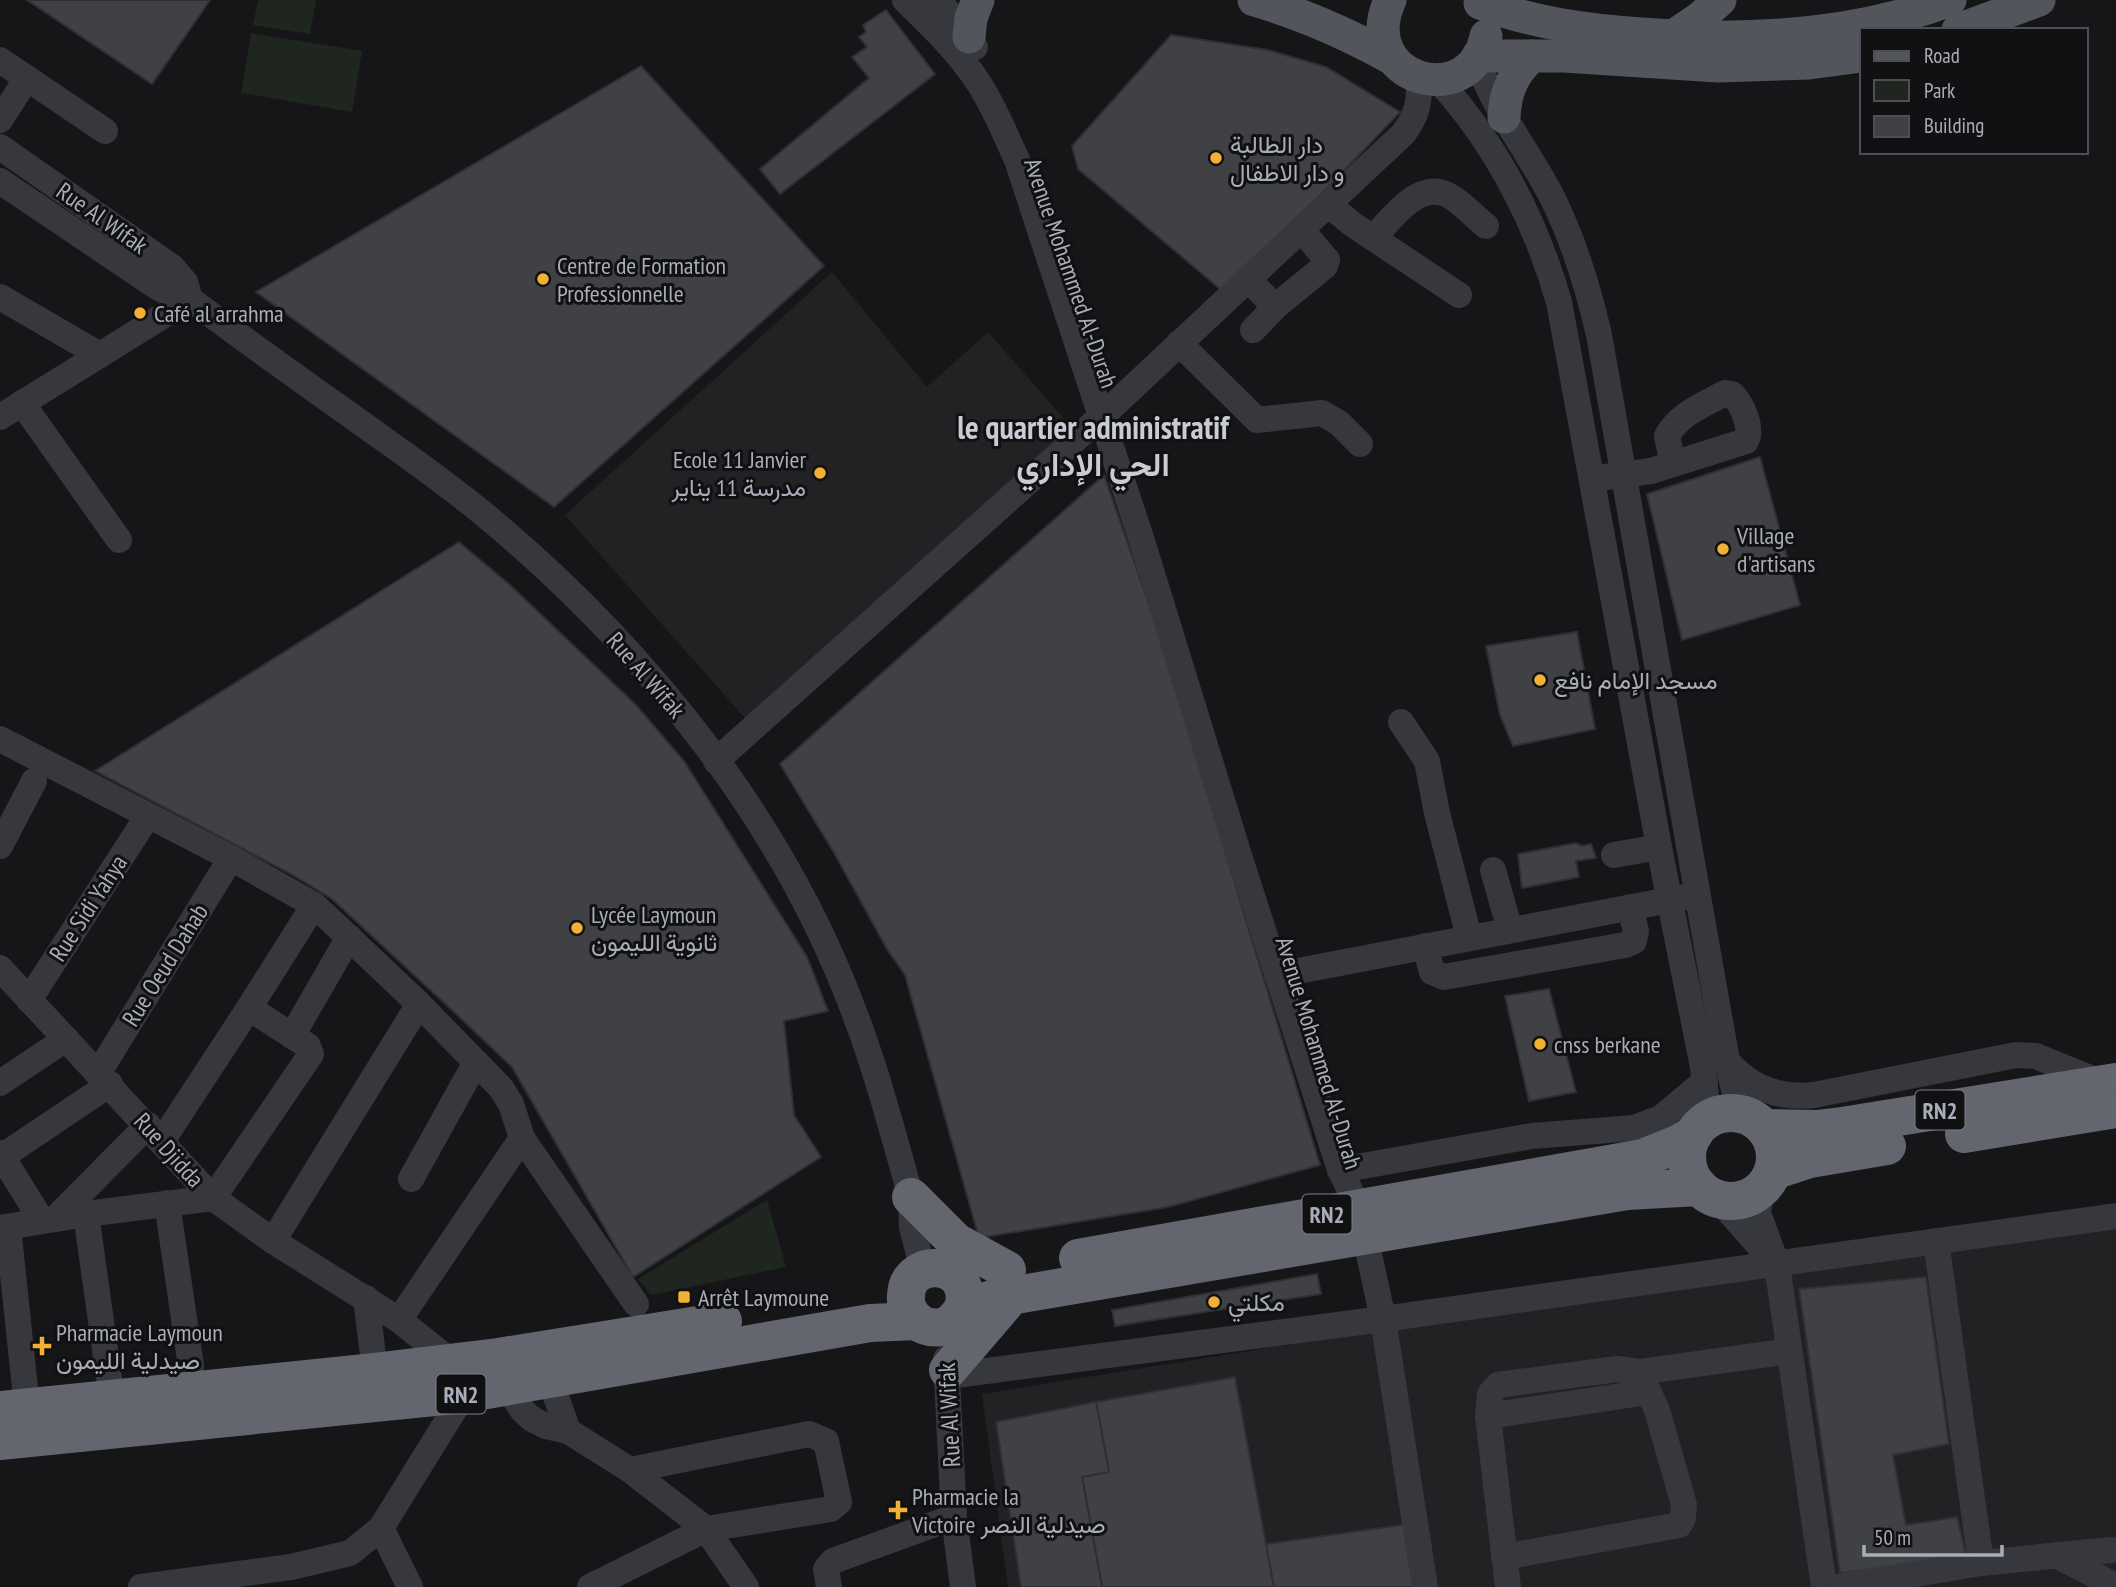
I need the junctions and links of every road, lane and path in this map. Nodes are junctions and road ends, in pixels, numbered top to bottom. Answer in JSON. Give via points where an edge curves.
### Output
{"nodes":[{"id":1,"x":905,"y":0,"type":"edge"},
{"id":2,"x":937,"y":0,"type":"edge"},
{"id":3,"x":978,"y":0,"type":"edge"},
{"id":4,"x":1254,"y":0,"type":"edge"},
{"id":5,"x":1390,"y":0,"type":"edge"},
{"id":6,"x":1720,"y":0,"type":"edge"},
{"id":7,"x":1733,"y":0,"type":"edge"},
{"id":8,"x":1951,"y":0,"type":"edge"},
{"id":9,"x":2039,"y":0,"type":"edge"},
{"id":10,"x":1479,"y":1,"type":"edge"},
{"id":11,"x":1963,"y":28,"type":"edge"},
{"id":12,"x":969,"y":37,"type":"junction"},
{"id":13,"x":1672,"y":37,"type":"junction"},
{"id":14,"x":1722,"y":52,"type":"junction"},
{"id":15,"x":1532,"y":56,"type":"junction"},
{"id":16,"x":1860,"y":56,"type":"edge"},
{"id":17,"x":1477,"y":58,"type":"junction"},
{"id":18,"x":0,"y":60,"type":"edge"},
{"id":19,"x":1416,"y":72,"type":"junction"},
{"id":20,"x":27,"y":78,"type":"junction"},
{"id":21,"x":1504,"y":117,"type":"junction"},
{"id":22,"x":0,"y":121,"type":"edge"},
{"id":23,"x":105,"y":131,"type":"dead end"},
{"id":24,"x":0,"y":147,"type":"edge"},
{"id":25,"x":0,"y":181,"type":"edge"},
{"id":26,"x":1328,"y":204,"type":"junction"},
{"id":27,"x":1486,"y":226,"type":"dead end"},
{"id":28,"x":1301,"y":229,"type":"junction"},
{"id":29,"x":1374,"y":238,"type":"junction"},
{"id":30,"x":1248,"y":279,"type":"junction"},
{"id":31,"x":1459,"y":295,"type":"dead end"},
{"id":32,"x":0,"y":297,"type":"edge"},
{"id":33,"x":190,"y":299,"type":"junction"},
{"id":34,"x":1275,"y":307,"type":"junction"},
{"id":35,"x":1253,"y":330,"type":"dead end"},
{"id":36,"x":1179,"y":343,"type":"junction"},
{"id":37,"x":100,"y":355,"type":"junction"},
{"id":38,"x":22,"y":403,"type":"junction"},
{"id":39,"x":1701,"y":407,"type":"junction"},
{"id":40,"x":1108,"y":410,"type":"junction"},
{"id":41,"x":0,"y":417,"type":"edge"},
{"id":42,"x":1360,"y":444,"type":"dead end"},
{"id":43,"x":1718,"y":450,"type":"junction"},
{"id":44,"x":1674,"y":464,"type":"junction"},
{"id":45,"x":1622,"y":474,"type":"junction"},
{"id":46,"x":1594,"y":480,"type":"junction"},
{"id":47,"x":119,"y":540,"type":"dead end"},
{"id":48,"x":1401,"y":722,"type":"dead end"},
{"id":49,"x":0,"y":739,"type":"edge"},
{"id":50,"x":716,"y":761,"type":"junction"},
{"id":51,"x":40,"y":772,"type":"junction"},
{"id":52,"x":0,"y":804,"type":"edge"},
{"id":53,"x":147,"y":817,"type":"junction"},
{"id":54,"x":0,"y":846,"type":"edge"},
{"id":55,"x":1659,"y":847,"type":"junction"},
{"id":56,"x":1614,"y":855,"type":"dead end"},
{"id":57,"x":231,"y":858,"type":"junction"},
{"id":58,"x":1493,"y":870,"type":"dead end"},
{"id":59,"x":1698,"y":895,"type":"junction"},
{"id":60,"x":1670,"y":900,"type":"junction"},
{"id":61,"x":314,"y":905,"type":"junction"},
{"id":62,"x":1630,"y":907,"type":"junction"},
{"id":63,"x":1510,"y":930,"type":"junction"},
{"id":64,"x":348,"y":937,"type":"junction"},
{"id":65,"x":1469,"y":937,"type":"junction"},
{"id":66,"x":1425,"y":946,"type":"junction"},
{"id":67,"x":1286,"y":972,"type":"junction"},
{"id":68,"x":11,"y":987,"type":"edge"},
{"id":69,"x":419,"y":1004,"type":"junction"},
{"id":70,"x":249,"y":1008,"type":"junction"},
{"id":71,"x":292,"y":1036,"type":"junction"},
{"id":72,"x":66,"y":1039,"type":"junction"},
{"id":73,"x":1727,"y":1061,"type":"junction"},
{"id":74,"x":475,"y":1062,"type":"junction"},
{"id":75,"x":104,"y":1078,"type":"junction"},
{"id":76,"x":1705,"y":1081,"type":"junction"},
{"id":77,"x":0,"y":1083,"type":"edge"},
{"id":78,"x":2112,"y":1091,"type":"edge"},
{"id":79,"x":1754,"y":1122,"type":"junction"},
{"id":80,"x":1698,"y":1129,"type":"junction"},
{"id":81,"x":155,"y":1133,"type":"junction"},
{"id":82,"x":522,"y":1138,"type":"junction"},
{"id":83,"x":1,"y":1156,"type":"edge"},
{"id":84,"x":1348,"y":1169,"type":"junction"},
{"id":85,"x":411,"y":1180,"type":"dead end"},
{"id":86,"x":1767,"y":1180,"type":"junction"},
{"id":87,"x":1708,"y":1193,"type":"junction"},
{"id":88,"x":911,"y":1197,"type":"junction"},
{"id":89,"x":214,"y":1198,"type":"junction"},
{"id":90,"x":167,"y":1203,"type":"junction"},
{"id":91,"x":86,"y":1214,"type":"junction"},
{"id":92,"x":2116,"y":1216,"type":"edge"},
{"id":93,"x":48,"y":1220,"type":"junction"},
{"id":94,"x":1362,"y":1222,"type":"junction"},
{"id":95,"x":4,"y":1227,"type":"edge"},
{"id":96,"x":273,"y":1241,"type":"junction"},
{"id":97,"x":1936,"y":1241,"type":"junction"},
{"id":98,"x":1777,"y":1265,"type":"junction"},
{"id":99,"x":933,"y":1274,"type":"junction"},
{"id":100,"x":1009,"y":1283,"type":"junction"},
{"id":101,"x":366,"y":1298,"type":"junction"},
{"id":102,"x":636,"y":1304,"type":"dead end"},
{"id":103,"x":1383,"y":1319,"type":"junction"},
{"id":104,"x":398,"y":1320,"type":"junction"},
{"id":105,"x":940,"y":1320,"type":"junction"},
{"id":106,"x":1789,"y":1351,"type":"junction"},
{"id":107,"x":191,"y":1366,"type":"dead end"},
{"id":108,"x":375,"y":1372,"type":"junction"},
{"id":109,"x":948,"y":1373,"type":"junction"},
{"id":110,"x":109,"y":1378,"type":"dead end"},
{"id":111,"x":459,"y":1378,"type":"junction"},
{"id":112,"x":550,"y":1378,"type":"junction"},
{"id":113,"x":1644,"y":1382,"type":"junction"},
{"id":114,"x":506,"y":1387,"type":"junction"},
{"id":115,"x":13,"y":1408,"type":"edge"},
{"id":116,"x":568,"y":1431,"type":"junction"},
{"id":117,"x":0,"y":1441,"type":"edge"},
{"id":118,"x":630,"y":1470,"type":"junction"},
{"id":119,"x":954,"y":1517,"type":"junction"},
{"id":120,"x":381,"y":1528,"type":"junction"},
{"id":121,"x":706,"y":1529,"type":"junction"},
{"id":122,"x":2113,"y":1547,"type":"edge"},
{"id":123,"x":2056,"y":1555,"type":"junction"},
{"id":124,"x":1504,"y":1556,"type":"junction"},
{"id":125,"x":1981,"y":1563,"type":"junction"},
{"id":126,"x":2110,"y":1584,"type":"edge"},
{"id":127,"x":141,"y":1587,"type":"edge"},
{"id":128,"x":410,"y":1587,"type":"edge"},
{"id":129,"x":590,"y":1587,"type":"edge"},
{"id":130,"x":746,"y":1587,"type":"edge"},
{"id":131,"x":829,"y":1587,"type":"edge"},
{"id":132,"x":963,"y":1587,"type":"edge"},
{"id":133,"x":1425,"y":1587,"type":"edge"},
{"id":134,"x":1508,"y":1587,"type":"edge"},
{"id":135,"x":1824,"y":1587,"type":"edge"},
{"id":136,"x":1837,"y":1587,"type":"edge"}],
"edges":[{"from":1,"to":40,"type":"street","name":"Avenue Mohammed Al-Durah","via":[[963,60],[993,108],[1017,160]]},
{"from":2,"to":12,"type":"street","name":"Avenue Mohammed Al-Durah"},
{"from":3,"to":12,"type":"main road"},
{"from":4,"to":19,"type":"main road","via":[[1335,29]]},
{"from":5,"to":19,"type":"main road","via":[[1382,23],[1386,48]]},
{"from":6,"to":13,"type":"main road"},
{"from":7,"to":14,"type":"street"},
{"from":8,"to":14,"type":"main road","via":[[1904,15],[1785,35]]},
{"from":9,"to":11,"type":"main road"},
{"from":10,"to":13,"type":"main road","via":[[1552,25]]},
{"from":10,"to":17,"type":"main road","via":[[1487,30]]},
{"from":12,"to":40,"type":"street","name":"Avenue Mohammed Al-Durah","via":[[1009,104],[1034,159],[1060,233]]},
{"from":13,"to":14,"type":"main road"},
{"from":14,"to":15,"type":"main road"},
{"from":14,"to":16,"type":"main road","via":[[1809,63]]},
{"from":15,"to":17,"type":"main road"},
{"from":15,"to":21,"type":"main road","via":[[1511,83]]},
{"from":17,"to":19,"type":"main road","via":[[1459,74]]},
{"from":17,"to":21,"type":"street"},
{"from":18,"to":20,"type":"street"},
{"from":19,"to":26,"type":"street","via":[[1419,102],[1410,124]]},
{"from":19,"to":46,"type":"street","via":[[1477,127],[1536,232],[1565,326]]},
{"from":20,"to":22,"type":"street"},
{"from":20,"to":23,"type":"street"},
{"from":21,"to":45,"type":"street","via":[[1537,169],[1580,266],[1599,335]]},
{"from":24,"to":33,"type":"street","name":"Rue Al Wifak","via":[[173,267],[185,282]]},
{"from":25,"to":33,"type":"street","name":"Rue Al Wifak","via":[[157,287]]},
{"from":26,"to":28,"type":"street"},
{"from":26,"to":29,"type":"street"},
{"from":27,"to":29,"type":"street","via":[[1444,192],[1430,192],[1419,195]]},
{"from":28,"to":30,"type":"street"},
{"from":28,"to":34,"type":"street","via":[[1328,260]]},
{"from":29,"to":31,"type":"street"},
{"from":30,"to":34,"type":"street"},
{"from":30,"to":36,"type":"street"},
{"from":32,"to":37,"type":"street"},
{"from":33,"to":37,"type":"street"},
{"from":33,"to":50,"type":"street","name":"Rue Al Wifak","via":[[502,529],[627,652]]},
{"from":34,"to":35,"type":"street"},
{"from":36,"to":40,"type":"street"},
{"from":36,"to":42,"type":"street","via":[[1257,420],[1322,413]]},
{"from":37,"to":38,"type":"street"},
{"from":38,"to":41,"type":"street"},
{"from":38,"to":47,"type":"street"},
{"from":39,"to":43,"type":"street"},
{"from":39,"to":43,"type":"street","via":[[1725,393],[1732,394],[1747,422],[1746,441]]},
{"from":39,"to":44,"type":"street","via":[[1685,415],[1667,436]]},
{"from":40,"to":50,"type":"street"},
{"from":40,"to":67,"type":"street","name":"Avenue Mohammed Al-Durah"},
{"from":43,"to":44,"type":"street"},
{"from":44,"to":45,"type":"street"},
{"from":45,"to":46,"type":"street"},
{"from":45,"to":59,"type":"street"},
{"from":46,"to":55,"type":"street"},
{"from":48,"to":65,"type":"street","via":[[1427,761]]},
{"from":49,"to":51,"type":"street"},
{"from":50,"to":88,"type":"street","name":"Rue Al Wifak","via":[[756,819],[825,943],[876,1074]]},
{"from":51,"to":52,"type":"street"},
{"from":51,"to":53,"type":"street"},
{"from":51,"to":54,"type":"street"},
{"from":53,"to":57,"type":"street"},
{"from":53,"to":68,"type":"street","name":"Rue Sidi Yahya"},
{"from":55,"to":56,"type":"street"},
{"from":55,"to":60,"type":"street"},
{"from":57,"to":61,"type":"street"},
{"from":57,"to":75,"type":"street","name":"Rue Oeud Dahab"},
{"from":58,"to":63,"type":"street"},
{"from":59,"to":60,"type":"street"},
{"from":59,"to":73,"type":"street"},
{"from":60,"to":62,"type":"street"},
{"from":60,"to":76,"type":"street"},
{"from":61,"to":64,"type":"street"},
{"from":61,"to":70,"type":"street"},
{"from":62,"to":63,"type":"street"},
{"from":62,"to":66,"type":"street","via":[[1636,936],[1625,945],[1444,977],[1432,972]]},
{"from":63,"to":65,"type":"street"},
{"from":64,"to":69,"type":"street"},
{"from":64,"to":71,"type":"street"},
{"from":65,"to":66,"type":"street"},
{"from":66,"to":67,"type":"street"},
{"from":67,"to":84,"type":"street","name":"Avenue Mohammed Al-Durah"},
{"from":68,"to":72,"type":"street","name":"Rue Djidda"},
{"from":69,"to":74,"type":"street"},
{"from":69,"to":96,"type":"street"},
{"from":70,"to":71,"type":"street"},
{"from":70,"to":81,"type":"street"},
{"from":71,"to":89,"type":"street","via":[[308,1046],[311,1054]]},
{"from":72,"to":75,"type":"street","name":"Rue Djidda"},
{"from":72,"to":77,"type":"street"},
{"from":73,"to":78,"type":"street","via":[[1747,1081],[1787,1096],[1814,1095],[2017,1055],[2036,1056]]},
{"from":73,"to":79,"type":"street","via":[[1734,1089]]},
{"from":74,"to":82,"type":"street","via":[[511,1104]]},
{"from":74,"to":85,"type":"street"},
{"from":75,"to":81,"type":"street","name":"Rue Djidda"},
{"from":75,"to":83,"type":"street"},
{"from":76,"to":80,"type":"street"},
{"from":76,"to":84,"type":"street","via":[[1661,1118],[1633,1128],[1532,1136]]},
{"from":78,"to":79,"type":"highway","number":"RN2","via":[[1842,1126],[1803,1129]]},
{"from":78,"to":86,"type":"highway","number":"RN2","via":[[1828,1155]]},
{"from":79,"to":80,"type":"highway","number":"RN2","via":[[1722,1115]]},
{"from":79,"to":86,"type":"highway","via":[[1774,1148]]},
{"from":80,"to":87,"type":"highway","via":[[1688,1167]]},
{"from":80,"to":94,"type":"highway","number":"RN2","via":[[1670,1148],[1643,1158]]},
{"from":81,"to":89,"type":"street","name":"Rue Djidda"},
{"from":81,"to":93,"type":"street"},
{"from":82,"to":102,"type":"street"},
{"from":82,"to":104,"type":"street"},
{"from":83,"to":93,"type":"street"},
{"from":84,"to":94,"type":"street","name":"Avenue Mohammed Al-Durah"},
{"from":86,"to":87,"type":"highway","number":"RN2","via":[[1740,1200]]},
{"from":86,"to":98,"type":"street","via":[[1758,1213]]},
{"from":87,"to":94,"type":"highway","number":"RN2","via":[[1628,1191]]},
{"from":87,"to":98,"type":"street"},
{"from":88,"to":99,"type":"street","name":"Rue Al Wifak","via":[[939,1249]]},
{"from":88,"to":100,"type":"highway","via":[[956,1242]]},
{"from":89,"to":90,"type":"street"},
{"from":89,"to":96,"type":"street","name":"Rue Djidda"},
{"from":90,"to":91,"type":"street"},
{"from":90,"to":107,"type":"street"},
{"from":91,"to":93,"type":"street"},
{"from":91,"to":110,"type":"street"},
{"from":92,"to":97,"type":"street"},
{"from":93,"to":95,"type":"street"},
{"from":94,"to":100,"type":"highway","number":"RN2"},
{"from":94,"to":103,"type":"street","name":"Avenue Mohammed Al-Durah"},
{"from":95,"to":115,"type":"street"},
{"from":96,"to":101,"type":"street","name":"Rue Djidda"},
{"from":97,"to":98,"type":"street"},
{"from":97,"to":125,"type":"street"},
{"from":98,"to":103,"type":"street"},
{"from":98,"to":106,"type":"street"},
{"from":99,"to":100,"type":"highway","number":"RN2","via":[[972,1275]]},
{"from":99,"to":105,"type":"highway","via":[[965,1292]]},
{"from":99,"to":105,"type":"highway","via":[[905,1299],[907,1307]]},
{"from":99,"to":111,"type":"highway","number":"RN2","via":[[874,1296],[542,1351]]},
{"from":100,"to":105,"type":"highway","number":"RN2","via":[[985,1301]]},
{"from":100,"to":109,"type":"highway"},
{"from":101,"to":104,"type":"street","name":"Rue Djidda"},
{"from":101,"to":108,"type":"street"},
{"from":103,"to":109,"type":"street"},
{"from":103,"to":133,"type":"street","name":"Avenue Mohammed Al-Durah"},
{"from":104,"to":111,"type":"street","name":"Rue Djidda"},
{"from":105,"to":109,"type":"street","name":"Rue Al Wifak"},
{"from":105,"to":112,"type":"highway","number":"RN2","via":[[870,1323]]},
{"from":106,"to":113,"type":"street"},
{"from":106,"to":135,"type":"street"},
{"from":108,"to":111,"type":"highway","number":"RN2"},
{"from":108,"to":115,"type":"highway","number":"RN2"},
{"from":109,"to":119,"type":"street","name":"Rue Al Wifak"},
{"from":111,"to":114,"type":"highway","number":"RN2"},
{"from":111,"to":117,"type":"highway","number":"RN2"},
{"from":111,"to":120,"type":"street"},
{"from":112,"to":114,"type":"highway","number":"RN2"},
{"from":112,"to":116,"type":"street"},
{"from":113,"to":124,"type":"street","via":[[1488,1416]]},
{"from":113,"to":124,"type":"street","via":[[1657,1410],[1684,1505],[1679,1525]]},
{"from":114,"to":116,"type":"street","via":[[532,1419]]},
{"from":116,"to":118,"type":"street"},
{"from":118,"to":121,"type":"street"},
{"from":118,"to":121,"type":"street","via":[[802,1435],[826,1441],[838,1496],[836,1507]]},
{"from":119,"to":131,"type":"street","via":[[833,1561],[825,1569]]},
{"from":119,"to":132,"type":"street","name":"Rue Al Wifak"},
{"from":120,"to":127,"type":"street","via":[[350,1553],[336,1558]]},
{"from":120,"to":128,"type":"street"},
{"from":121,"to":129,"type":"street"},
{"from":121,"to":130,"type":"street"},
{"from":122,"to":123,"type":"street"},
{"from":122,"to":126,"type":"street","via":[[2106,1560]]},
{"from":123,"to":125,"type":"street"},
{"from":123,"to":126,"type":"street"},
{"from":124,"to":134,"type":"street"},
{"from":125,"to":136,"type":"street"}]}
